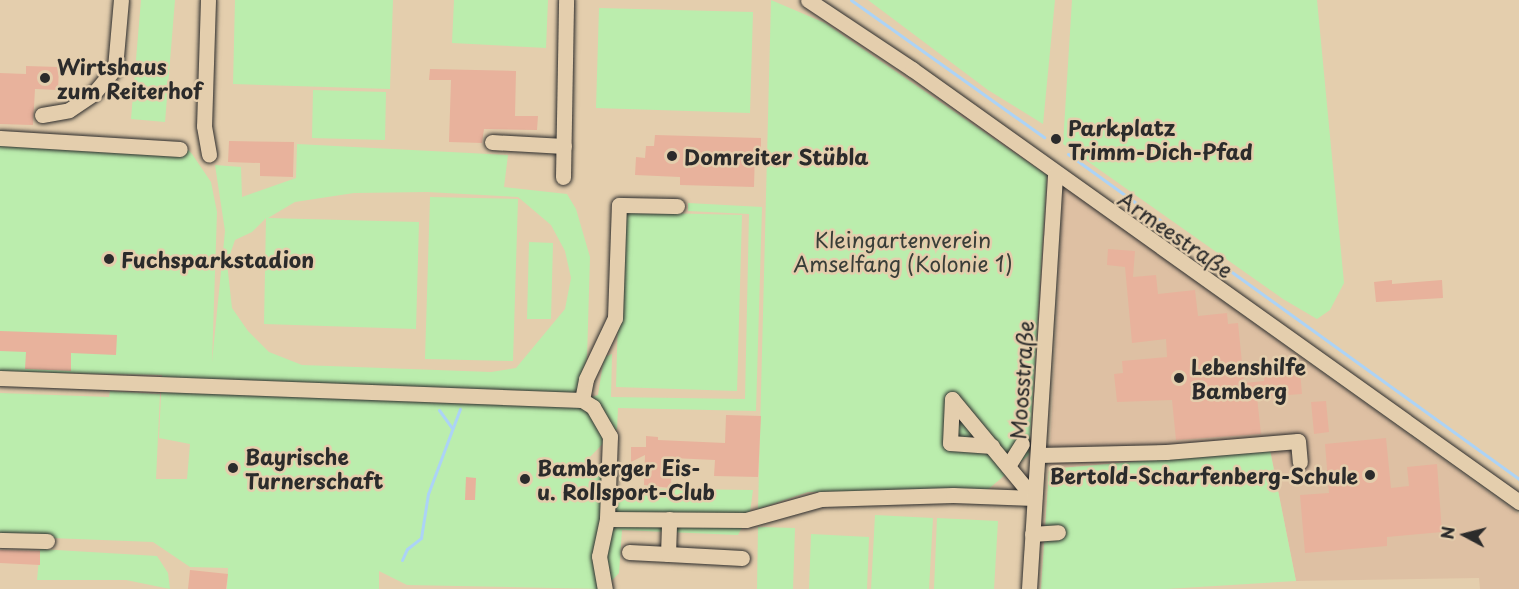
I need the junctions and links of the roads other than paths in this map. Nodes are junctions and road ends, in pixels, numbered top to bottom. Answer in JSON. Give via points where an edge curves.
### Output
{"nodes":[{"id":1,"x":121,"y":0,"type":"edge"},
{"id":2,"x":208,"y":0,"type":"edge"},
{"id":3,"x":566,"y":0,"type":"edge"},
{"id":4,"x":808,"y":0,"type":"edge"},
{"id":5,"x":42,"y":115,"type":"dead end"},
{"id":6,"x":0,"y":138,"type":"edge"},
{"id":7,"x":492,"y":142,"type":"dead end"},
{"id":8,"x":564,"y":146,"type":"junction"},
{"id":9,"x":180,"y":148,"type":"dead end"},
{"id":10,"x":209,"y":155,"type":"dead end"},
{"id":11,"x":1055,"y":174,"type":"junction"},
{"id":12,"x":563,"y":177,"type":"dead end"},
{"id":13,"x":677,"y":206,"type":"dead end"},
{"id":14,"x":0,"y":378,"type":"edge"},
{"id":15,"x":582,"y":400,"type":"junction"},
{"id":16,"x":1022,"y":444,"type":"dead end"},
{"id":17,"x":992,"y":446,"type":"dead end"},
{"id":18,"x":1038,"y":455,"type":"junction"},
{"id":19,"x":1300,"y":462,"type":"dead end"},
{"id":20,"x":1008,"y":466,"type":"junction"},
{"id":21,"x":1034,"y":498,"type":"junction"},
{"id":22,"x":1519,"y":502,"type":"edge"},
{"id":23,"x":607,"y":519,"type":"junction"},
{"id":24,"x":669,"y":519,"type":"junction"},
{"id":25,"x":1058,"y":532,"type":"dead end"},
{"id":26,"x":1032,"y":534,"type":"junction"},
{"id":27,"x":0,"y":540,"type":"edge"},
{"id":28,"x":47,"y":541,"type":"dead end"},
{"id":29,"x":629,"y":552,"type":"dead end"},
{"id":30,"x":668,"y":554,"type":"junction"},
{"id":31,"x":742,"y":558,"type":"dead end"},
{"id":32,"x":605,"y":589,"type":"edge"},
{"id":33,"x":1029,"y":589,"type":"edge"}],
"edges":[{"from":1,"to":5,"type":"street","via":[[115,68],[94,93],[69,110]]},
{"from":2,"to":10,"type":"street","via":[[204,126]]},
{"from":3,"to":8,"type":"street"},
{"from":4,"to":11,"type":"street","name":"Armeestraße","via":[[912,69]]},
{"from":6,"to":9,"type":"street"},
{"from":7,"to":8,"type":"street"},
{"from":8,"to":12,"type":"street"},
{"from":11,"to":18,"type":"street","name":"Moosstraße"},
{"from":11,"to":22,"type":"street","name":"Armeestraße"},
{"from":13,"to":15,"type":"street","via":[[619,204],[615,318],[586,379]]},
{"from":14,"to":15,"type":"street"},
{"from":15,"to":23,"type":"street","via":[[593,407],[609,431]]},
{"from":16,"to":20,"type":"street"},
{"from":17,"to":20,"type":"street"},
{"from":18,"to":19,"type":"street","via":[[1166,452],[1298,441]]},
{"from":18,"to":21,"type":"street","name":"Moosstraße"},
{"from":20,"to":21,"type":"street"},
{"from":21,"to":24,"type":"street","via":[[952,495],[821,499],[746,520]]},
{"from":21,"to":26,"type":"street","name":"Moosstraße"},
{"from":23,"to":24,"type":"street"},
{"from":23,"to":32,"type":"street","via":[[599,556]]},
{"from":24,"to":30,"type":"street"},
{"from":25,"to":26,"type":"street"},
{"from":26,"to":33,"type":"street","name":"Moosstraße"},
{"from":27,"to":28,"type":"street"},
{"from":29,"to":30,"type":"street"},
{"from":30,"to":31,"type":"street"}]}
